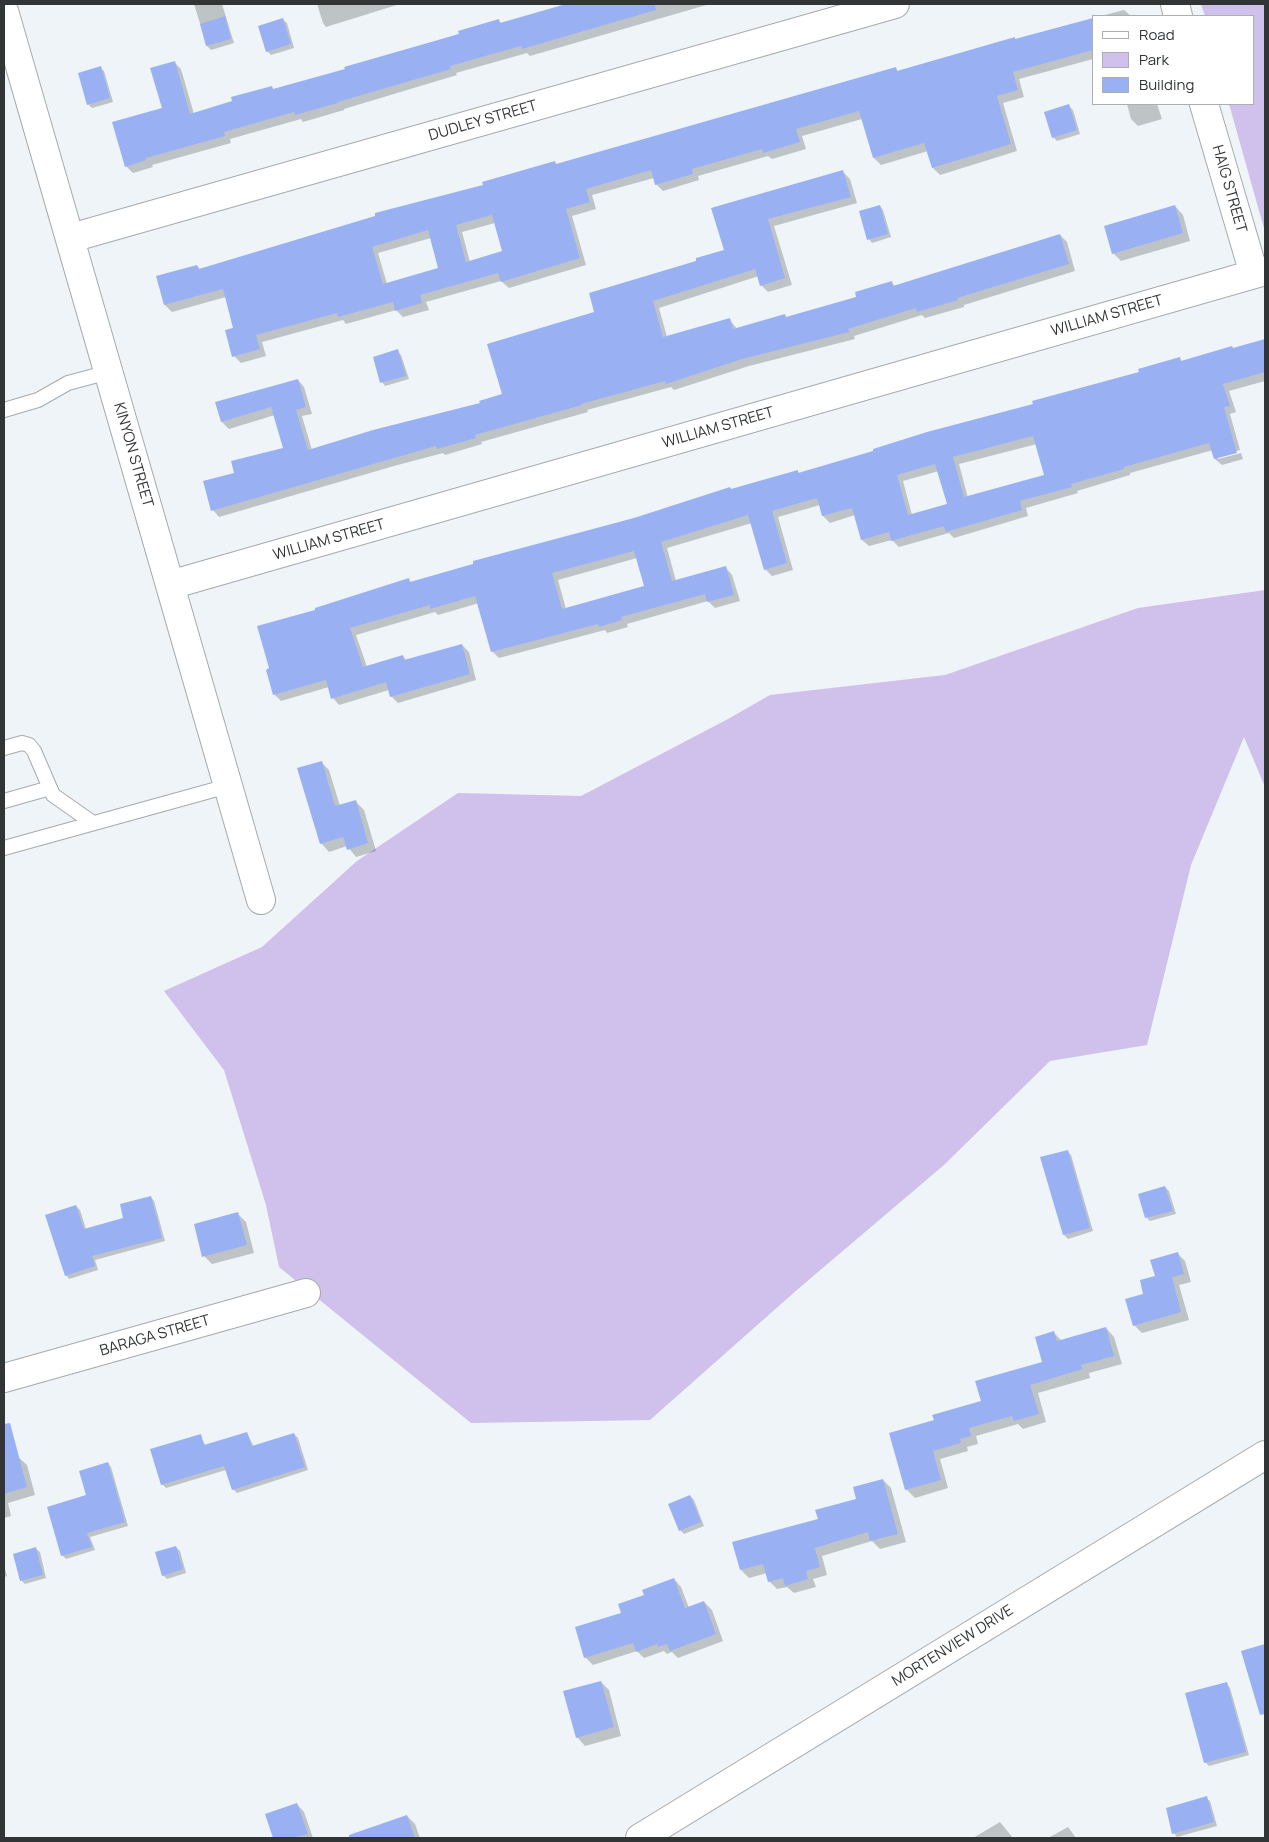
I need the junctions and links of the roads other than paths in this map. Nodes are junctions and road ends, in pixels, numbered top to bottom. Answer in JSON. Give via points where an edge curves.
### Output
{"nodes":[{"id":1,"x":895,"y":4,"type":"edge"},
{"id":2,"x":4,"y":10,"type":"edge"},
{"id":3,"x":1204,"y":105,"type":"edge"},
{"id":4,"x":71,"y":238,"type":"junction"},
{"id":5,"x":1260,"y":272,"type":"edge"},
{"id":6,"x":109,"y":372,"type":"junction"},
{"id":7,"x":4,"y":410,"type":"edge"},
{"id":8,"x":170,"y":585,"type":"junction"},
{"id":9,"x":4,"y":748,"type":"edge"},
{"id":10,"x":228,"y":786,"type":"junction"},
{"id":11,"x":50,"y":788,"type":"junction"},
{"id":12,"x":4,"y":801,"type":"edge"},
{"id":13,"x":93,"y":823,"type":"junction"},
{"id":14,"x":4,"y":848,"type":"edge"},
{"id":15,"x":261,"y":900,"type":"dead end"},
{"id":16,"x":306,"y":1293,"type":"dead end"},
{"id":17,"x":4,"y":1378,"type":"edge"},
{"id":18,"x":1265,"y":1455,"type":"edge"},
{"id":19,"x":640,"y":1838,"type":"edge"}],
"edges":[{"from":1,"to":4,"type":"street","name":"DUDLEY STREET"},
{"from":2,"to":4,"type":"street","name":"KINYON STREET"},
{"from":3,"to":5,"type":"street","name":"HAIG STREET"},
{"from":4,"to":6,"type":"street","name":"KINYON STREET"},
{"from":5,"to":8,"type":"street","name":"WILLIAM STREET"},
{"from":6,"to":7,"type":"lane","via":[[68,383],[38,400]]},
{"from":6,"to":8,"type":"street","name":"KINYON STREET"},
{"from":8,"to":10,"type":"street","name":"KINYON STREET"},
{"from":9,"to":11,"type":"lane","via":[[22,743],[29,746]]},
{"from":10,"to":13,"type":"lane"},
{"from":10,"to":15,"type":"street","name":"KINYON STREET"},
{"from":11,"to":12,"type":"lane"},
{"from":11,"to":13,"type":"lane","via":[[53,795]]},
{"from":13,"to":14,"type":"lane"},
{"from":16,"to":17,"type":"street","name":"BARAGA STREET"},
{"from":18,"to":19,"type":"street","name":"MORTENVIEW DRIVE"}]}
